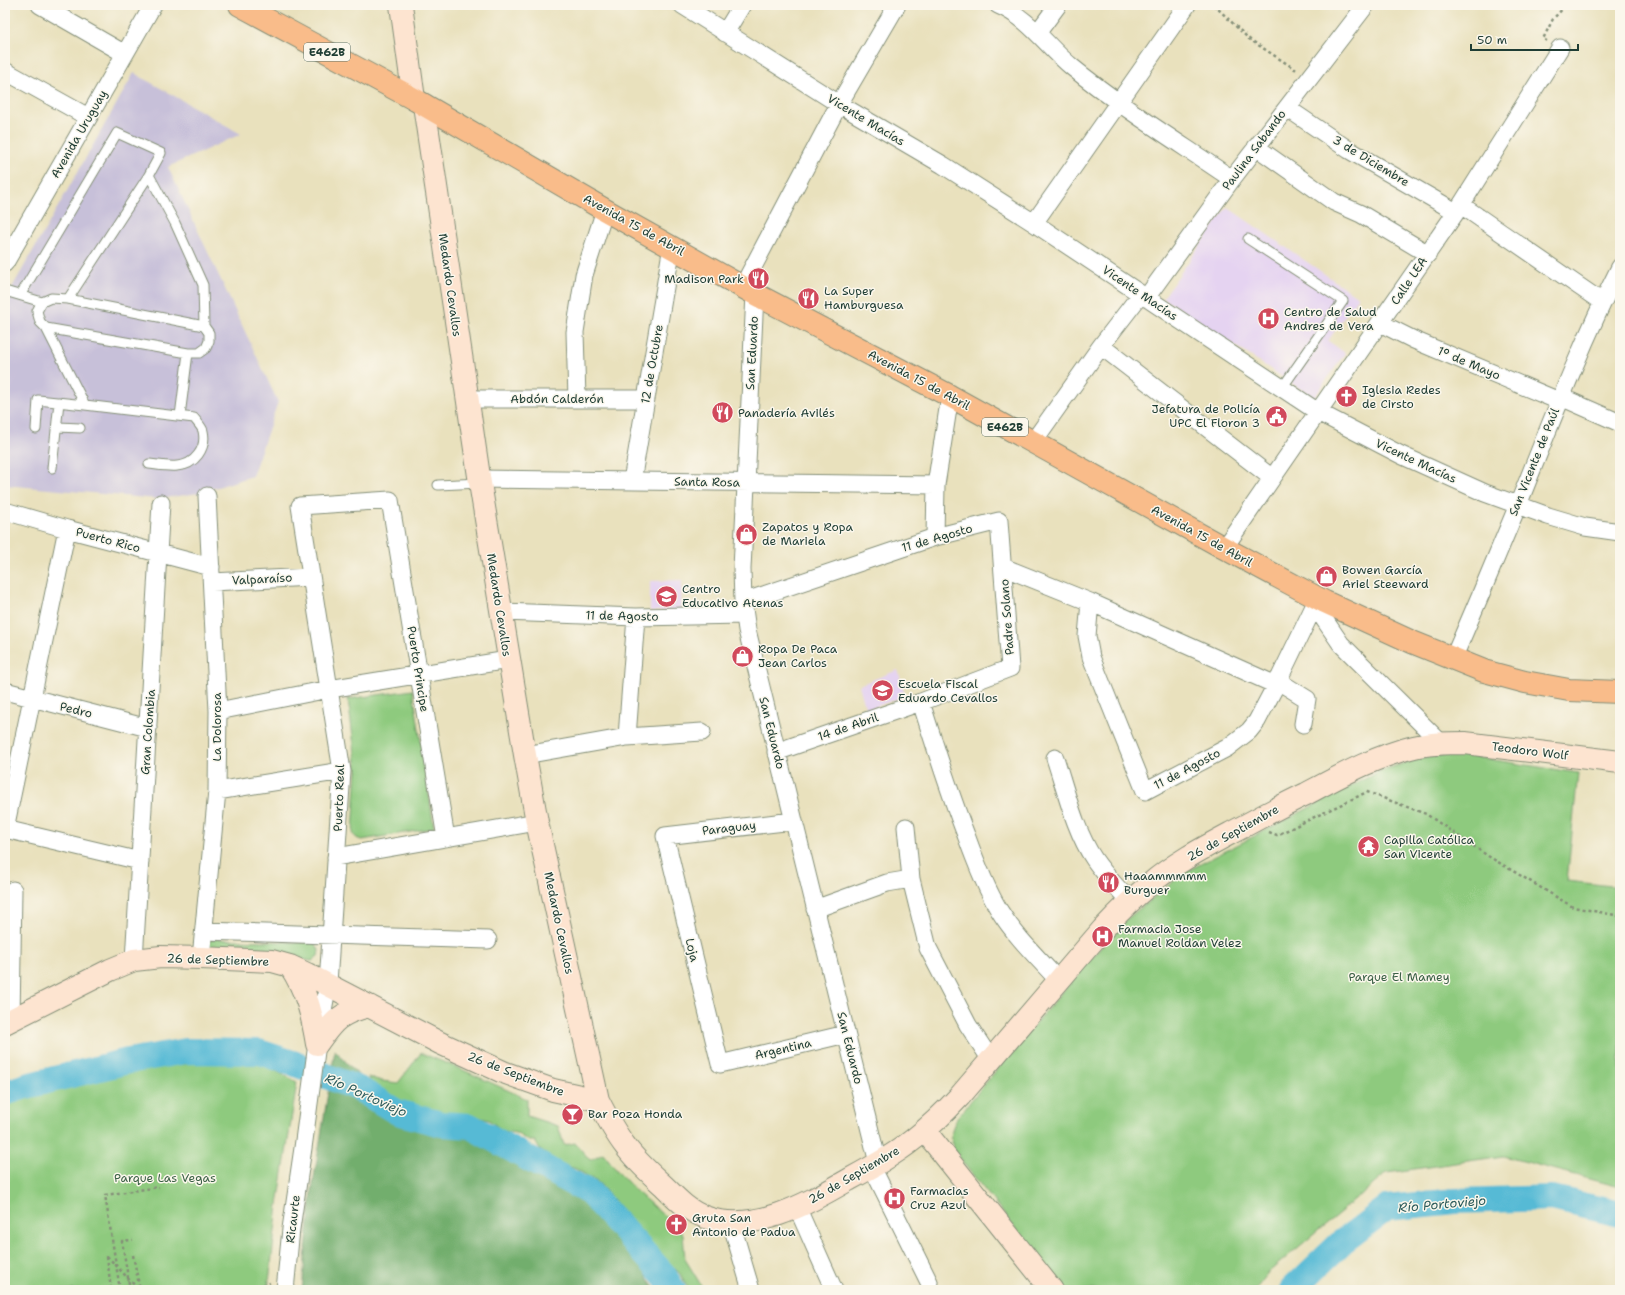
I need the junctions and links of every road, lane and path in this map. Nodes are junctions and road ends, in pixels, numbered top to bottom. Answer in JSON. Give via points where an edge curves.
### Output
{"nodes":[{"id":1,"x":40,"y":5,"type":"edge"},
{"id":2,"x":153,"y":5,"type":"edge"},
{"id":3,"x":401,"y":5,"type":"edge"},
{"id":4,"x":682,"y":5,"type":"edge"},
{"id":5,"x":742,"y":5,"type":"edge"},
{"id":6,"x":897,"y":5,"type":"edge"},
{"id":7,"x":998,"y":5,"type":"edge"},
{"id":8,"x":1058,"y":5,"type":"edge"},
{"id":9,"x":1187,"y":5,"type":"edge"},
{"id":10,"x":1214,"y":5,"type":"edge"},
{"id":11,"x":1366,"y":5,"type":"edge"},
{"id":12,"x":1567,"y":5,"type":"edge"},
{"id":13,"x":1574,"y":5,"type":"edge"},
{"id":14,"x":243,"y":6,"type":"edge"},
{"id":15,"x":1553,"y":19,"type":"dead end"},
{"id":16,"x":1038,"y":32,"type":"junction"},
{"id":17,"x":725,"y":33,"type":"junction"},
{"id":18,"x":1560,"y":48,"type":"dead end"},
{"id":19,"x":125,"y":54,"type":"junction"},
{"id":20,"x":5,"y":72,"type":"edge"},
{"id":21,"x":1310,"y":78,"type":"junction"},
{"id":22,"x":419,"y":102,"type":"junction"},
{"id":23,"x":1119,"y":102,"type":"junction"},
{"id":24,"x":839,"y":104,"type":"junction"},
{"id":25,"x":1287,"y":108,"type":"junction"},
{"id":26,"x":88,"y":117,"type":"junction"},
{"id":27,"x":1256,"y":147,"type":"junction"},
{"id":28,"x":149,"y":174,"type":"junction"},
{"id":29,"x":1232,"y":179,"type":"junction"},
{"id":30,"x":1459,"y":209,"type":"junction"},
{"id":31,"x":604,"y":210,"type":"junction"},
{"id":32,"x":1034,"y":223,"type":"junction"},
{"id":33,"x":1248,"y":239,"type":"dead end"},
{"id":34,"x":672,"y":246,"type":"junction"},
{"id":35,"x":1428,"y":254,"type":"junction"},
{"id":36,"x":5,"y":263,"type":"edge"},
{"id":37,"x":1620,"y":267,"type":"edge"},
{"id":38,"x":749,"y":290,"type":"junction"},
{"id":39,"x":5,"y":291,"type":"edge"},
{"id":40,"x":21,"y":294,"type":"junction"},
{"id":41,"x":1144,"y":296,"type":"junction"},
{"id":42,"x":1610,"y":297,"type":"edge"},
{"id":43,"x":68,"y":298,"type":"junction"},
{"id":44,"x":42,"y":302,"type":"junction"},
{"id":45,"x":1380,"y":323,"type":"junction"},
{"id":46,"x":204,"y":326,"type":"junction"},
{"id":47,"x":46,"y":328,"type":"junction"},
{"id":48,"x":1101,"y":346,"type":"junction"},
{"id":49,"x":188,"y":353,"type":"junction"},
{"id":50,"x":1282,"y":388,"type":"junction"},
{"id":51,"x":950,"y":396,"type":"junction"},
{"id":52,"x":467,"y":399,"type":"junction"},
{"id":53,"x":577,"y":399,"type":"junction"},
{"id":54,"x":646,"y":399,"type":"junction"},
{"id":55,"x":1560,"y":399,"type":"junction"},
{"id":56,"x":59,"y":402,"type":"junction"},
{"id":57,"x":85,"y":405,"type":"junction"},
{"id":58,"x":1318,"y":412,"type":"junction"},
{"id":59,"x":180,"y":416,"type":"junction"},
{"id":60,"x":1620,"y":423,"type":"edge"},
{"id":61,"x":58,"y":427,"type":"junction"},
{"id":62,"x":80,"y":428,"type":"dead end"},
{"id":63,"x":36,"y":429,"type":"dead end"},
{"id":64,"x":1033,"y":442,"type":"junction"},
{"id":65,"x":149,"y":464,"type":"dead end"},
{"id":66,"x":52,"y":468,"type":"dead end"},
{"id":67,"x":1272,"y":478,"type":"junction"},
{"id":68,"x":479,"y":481,"type":"junction"},
{"id":69,"x":632,"y":481,"type":"junction"},
{"id":70,"x":746,"y":482,"type":"junction"},
{"id":71,"x":438,"y":485,"type":"dead end"},
{"id":72,"x":936,"y":485,"type":"junction"},
{"id":73,"x":207,"y":496,"type":"dead end"},
{"id":74,"x":390,"y":500,"type":"joint"},
{"id":75,"x":162,"y":503,"type":"dead end"},
{"id":76,"x":1517,"y":506,"type":"junction"},
{"id":77,"x":5,"y":511,"type":"edge"},
{"id":78,"x":67,"y":529,"type":"junction"},
{"id":79,"x":1620,"y":532,"type":"edge"},
{"id":80,"x":935,"y":537,"type":"junction"},
{"id":81,"x":1224,"y":548,"type":"junction"},
{"id":82,"x":159,"y":553,"type":"junction"},
{"id":83,"x":1003,"y":567,"type":"junction"},
{"id":84,"x":211,"y":574,"type":"junction"},
{"id":85,"x":312,"y":577,"type":"junction"},
{"id":86,"x":1090,"y":602,"type":"junction"},
{"id":87,"x":1317,"y":602,"type":"junction"},
{"id":88,"x":743,"y":609,"type":"junction"},
{"id":89,"x":501,"y":612,"type":"junction"},
{"id":90,"x":636,"y":617,"type":"junction"},
{"id":91,"x":1453,"y":659,"type":"junction"},
{"id":92,"x":508,"y":660,"type":"junction"},
{"id":93,"x":419,"y":674,"type":"junction"},
{"id":94,"x":1277,"y":683,"type":"junction"},
{"id":95,"x":329,"y":689,"type":"junction"},
{"id":96,"x":5,"y":691,"type":"edge"},
{"id":97,"x":1620,"y":692,"type":"edge"},
{"id":98,"x":32,"y":698,"type":"junction"},
{"id":99,"x":921,"y":702,"type":"junction"},
{"id":100,"x":218,"y":711,"type":"junction"},
{"id":101,"x":1303,"y":724,"type":"dead end"},
{"id":102,"x":148,"y":728,"type":"junction"},
{"id":103,"x":702,"y":732,"type":"dead end"},
{"id":104,"x":627,"y":737,"type":"junction"},
{"id":105,"x":1441,"y":743,"type":"junction"},
{"id":106,"x":776,"y":752,"type":"junction"},
{"id":107,"x":525,"y":756,"type":"junction"},
{"id":108,"x":1055,"y":758,"type":"dead end"},
{"id":109,"x":1620,"y":762,"type":"edge"},
{"id":110,"x":342,"y":771,"type":"junction"},
{"id":111,"x":217,"y":792,"type":"junction"},
{"id":112,"x":793,"y":821,"type":"junction"},
{"id":113,"x":537,"y":822,"type":"junction"},
{"id":114,"x":1247,"y":824,"type":"junction"},
{"id":115,"x":906,"y":827,"type":"dead end"},
{"id":116,"x":665,"y":836,"type":"joint"},
{"id":117,"x":446,"y":838,"type":"junction"},
{"id":118,"x":336,"y":857,"type":"junction"},
{"id":119,"x":140,"y":861,"type":"junction"},
{"id":120,"x":911,"y":879,"type":"junction"},
{"id":121,"x":12,"y":890,"type":"dead end"},
{"id":122,"x":1130,"y":902,"type":"junction"},
{"id":123,"x":815,"y":909,"type":"junction"},
{"id":124,"x":1620,"y":916,"type":"edge"},
{"id":125,"x":204,"y":931,"type":"junction"},
{"id":126,"x":331,"y":935,"type":"junction"},
{"id":127,"x":488,"y":940,"type":"dead end"},
{"id":128,"x":201,"y":958,"type":"junction"},
{"id":129,"x":134,"y":960,"type":"junction"},
{"id":130,"x":290,"y":966,"type":"junction"},
{"id":131,"x":1058,"y":980,"type":"junction"},
{"id":132,"x":328,"y":984,"type":"junction"},
{"id":133,"x":369,"y":1006,"type":"junction"},
{"id":134,"x":8,"y":1022,"type":"edge"},
{"id":135,"x":846,"y":1034,"type":"junction"},
{"id":136,"x":317,"y":1044,"type":"junction"},
{"id":137,"x":991,"y":1060,"type":"junction"},
{"id":138,"x":720,"y":1064,"type":"joint"},
{"id":139,"x":598,"y":1100,"type":"junction"},
{"id":140,"x":925,"y":1131,"type":"junction"},
{"id":141,"x":875,"y":1165,"type":"junction"},
{"id":142,"x":159,"y":1187,"type":"dead end"},
{"id":143,"x":797,"y":1207,"type":"junction"},
{"id":144,"x":731,"y":1222,"type":"junction"},
{"id":145,"x":133,"y":1240,"type":"dead end"},
{"id":146,"x":133,"y":1255,"type":"dead end"},
{"id":147,"x":115,"y":1265,"type":"junction"},
{"id":148,"x":128,"y":1277,"type":"junction"},
{"id":149,"x":929,"y":1282,"type":"dead end"},
{"id":150,"x":111,"y":1290,"type":"edge"},
{"id":151,"x":120,"y":1290,"type":"edge"},
{"id":152,"x":130,"y":1290,"type":"edge"},
{"id":153,"x":140,"y":1290,"type":"edge"},
{"id":154,"x":285,"y":1290,"type":"edge"},
{"id":155,"x":751,"y":1290,"type":"edge"},
{"id":156,"x":834,"y":1290,"type":"edge"},
{"id":157,"x":1052,"y":1290,"type":"edge"}],
"edges":[{"from":1,"to":19,"type":"street"},
{"from":2,"to":19,"type":"street","name":"Avenida Uruguay"},
{"from":3,"to":22,"type":"street","name":"Medardo Cevallos"},
{"from":4,"to":17,"type":"street","name":"Vicente Macías"},
{"from":5,"to":17,"type":"street"},
{"from":6,"to":24,"type":"street","name":"San Eduardo"},
{"from":7,"to":16,"type":"street"},
{"from":8,"to":16,"type":"street"},
{"from":9,"to":23,"type":"street"},
{"from":10,"to":21,"type":"path","via":[[1249,39]]},
{"from":11,"to":21,"type":"street","name":"Paulina Sabando"},
{"from":12,"to":13,"type":"path"},
{"from":12,"to":15,"type":"path"},
{"from":14,"to":22,"type":"main road","name":"Avenida 15 de Abril","number":"E462B"},
{"from":16,"to":23,"type":"street","via":[[1071,66]]},
{"from":17,"to":24,"type":"street","name":"Vicente Macías"},
{"from":18,"to":30,"type":"street","name":"Calle LEA"},
{"from":19,"to":26,"type":"street","name":"Avenida Uruguay"},
{"from":20,"to":26,"type":"street"},
{"from":21,"to":25,"type":"street","name":"Paulina Sabando"},
{"from":22,"to":31,"type":"main road","name":"Avenida 15 de Abril","number":"E462B"},
{"from":22,"to":52,"type":"street","name":"Medardo Cevallos"},
{"from":23,"to":29,"type":"street"},
{"from":23,"to":32,"type":"street"},
{"from":24,"to":32,"type":"street","name":"Vicente Macías","via":[[943,165]]},
{"from":24,"to":38,"type":"street","name":"San Eduardo"},
{"from":25,"to":27,"type":"street","name":"Paulina Sabando"},
{"from":25,"to":30,"type":"street","name":"3 de Diciembre","via":[[1349,150]]},
{"from":26,"to":36,"type":"street","name":"Avenida Uruguay"},
{"from":27,"to":29,"type":"street","name":"Paulina Sabando"},
{"from":27,"to":35,"type":"street","via":[[1334,202],[1361,214]]},
{"from":28,"to":40,"type":"lane","via":[[161,153],[117,133]]},
{"from":28,"to":43,"type":"lane"},
{"from":28,"to":46,"type":"lane","via":[[203,285]]},
{"from":29,"to":41,"type":"street","name":"Paulina Sabando"},
{"from":30,"to":35,"type":"street","name":"Calle LEA"},
{"from":30,"to":42,"type":"street","name":"3 de Diciembre"},
{"from":31,"to":34,"type":"main road","name":"Avenida 15 de Abril","number":"E462B"},
{"from":31,"to":53,"type":"street","via":[[584,274],[575,332]]},
{"from":32,"to":41,"type":"street","name":"Vicente Macías"},
{"from":33,"to":50,"type":"lane","via":[[1343,301]]},
{"from":34,"to":38,"type":"main road","name":"Avenida 15 de Abril","number":"E462B"},
{"from":34,"to":54,"type":"street","name":"12 de Octubre"},
{"from":35,"to":45,"type":"street","name":"Calle LEA"},
{"from":37,"to":42,"type":"street","name":"San Vicente de Paúl"},
{"from":38,"to":51,"type":"main road","name":"Avenida 15 de Abril","number":"E462B"},
{"from":38,"to":70,"type":"street","name":"San Eduardo"},
{"from":39,"to":40,"type":"lane"},
{"from":40,"to":44,"type":"lane"},
{"from":41,"to":48,"type":"street","name":"Paulina Sabando"},
{"from":41,"to":50,"type":"street","name":"Vicente Macías"},
{"from":42,"to":55,"type":"street","name":"San Vicente de Paúl"},
{"from":43,"to":44,"type":"lane","via":[[52,298]]},
{"from":43,"to":46,"type":"lane"},
{"from":44,"to":47,"type":"lane","via":[[37,311],[40,322]]},
{"from":45,"to":55,"type":"street","name":"1º de Mayo","via":[[1414,340]]},
{"from":45,"to":58,"type":"street","name":"Calle LEA"},
{"from":46,"to":49,"type":"lane","via":[[209,333],[206,348],[199,353]]},
{"from":47,"to":49,"type":"lane"},
{"from":47,"to":57,"type":"lane"},
{"from":48,"to":64,"type":"street","name":"Paulina Sabando"},
{"from":48,"to":67,"type":"street"},
{"from":49,"to":59,"type":"lane"},
{"from":50,"to":58,"type":"street","name":"Vicente Macías"},
{"from":51,"to":64,"type":"main road","name":"Avenida 15 de Abril","number":"E462B"},
{"from":51,"to":72,"type":"street"},
{"from":52,"to":53,"type":"street","name":"Abdón Calderón"},
{"from":52,"to":68,"type":"street","name":"Medardo Cevallos"},
{"from":53,"to":54,"type":"street","name":"Abdón Calderón"},
{"from":54,"to":69,"type":"street","name":"12 de Octubre"},
{"from":55,"to":60,"type":"street","name":"1º de Mayo"},
{"from":55,"to":76,"type":"street","name":"San Vicente de Paúl"},
{"from":56,"to":57,"type":"lane"},
{"from":56,"to":61,"type":"lane"},
{"from":56,"to":63,"type":"lane","via":[[38,400]]},
{"from":57,"to":59,"type":"lane"},
{"from":58,"to":67,"type":"street","name":"Calle LEA"},
{"from":58,"to":76,"type":"street","name":"Vicente Macías","via":[[1407,458]]},
{"from":59,"to":65,"type":"lane","via":[[194,418],[203,430],[203,444],[199,455],[190,462],[178,466]]},
{"from":61,"to":62,"type":"lane"},
{"from":61,"to":66,"type":"lane"},
{"from":64,"to":81,"type":"main road","name":"Avenida 15 de Abril","number":"E462B"},
{"from":67,"to":81,"type":"street","name":"Calle LEA"},
{"from":68,"to":69,"type":"street","name":"Santa Rosa"},
{"from":68,"to":71,"type":"lane"},
{"from":68,"to":89,"type":"street","name":"Medardo Cevallos"},
{"from":69,"to":70,"type":"street","name":"Santa Rosa"},
{"from":70,"to":72,"type":"street","name":"Santa Rosa"},
{"from":70,"to":88,"type":"street","name":"San Eduardo"},
{"from":72,"to":80,"type":"street"},
{"from":73,"to":84,"type":"street","name":"La Dolorosa"},
{"from":74,"to":85,"type":"street","name":"Puerto Real","via":[[300,506]]},
{"from":74,"to":93,"type":"street","name":"Puerto Principe"},
{"from":75,"to":82,"type":"street","name":"Gran Colombia"},
{"from":76,"to":79,"type":"street","name":"Vicente Macías","via":[[1585,526]]},
{"from":76,"to":91,"type":"street","name":"San Vicente de Paúl"},
{"from":77,"to":78,"type":"street","name":"Puerto Rico"},
{"from":78,"to":82,"type":"street","name":"Puerto Rico"},
{"from":78,"to":98,"type":"street"},
{"from":80,"to":83,"type":"street","name":"11 de Agosto","via":[[999,521]]},
{"from":80,"to":88,"type":"street","name":"11 de Agosto"},
{"from":81,"to":87,"type":"main road","name":"Avenida 15 de Abril","number":"E462B"},
{"from":82,"to":84,"type":"street","name":"Puerto Rico"},
{"from":82,"to":102,"type":"street","name":"Gran Colombia"},
{"from":83,"to":86,"type":"street"},
{"from":83,"to":99,"type":"street","name":"Padre Solano","via":[[1010,668]]},
{"from":84,"to":85,"type":"street","name":"Valparaíso"},
{"from":84,"to":100,"type":"street","name":"La Dolorosa"},
{"from":85,"to":95,"type":"street","name":"Puerto Real"},
{"from":86,"to":94,"type":"street"},
{"from":86,"to":94,"type":"street","name":"11 de Agosto","via":[[1088,636],[1091,657],[1145,791],[1240,739],[1256,721]]},
{"from":87,"to":91,"type":"main road","name":"Avenida 15 de Abril","number":"E462B"},
{"from":87,"to":94,"type":"street","name":"11 de Agosto"},
{"from":87,"to":105,"type":"street","via":[[1341,644]]},
{"from":88,"to":90,"type":"street","name":"11 de Agosto"},
{"from":88,"to":106,"type":"street","name":"San Eduardo"},
{"from":89,"to":90,"type":"street","name":"11 de Agosto"},
{"from":89,"to":92,"type":"street","name":"Medardo Cevallos"},
{"from":90,"to":104,"type":"street"},
{"from":91,"to":97,"type":"main road","name":"Avenida 15 de Abril","number":"E462B","via":[[1525,682],[1568,690]]},
{"from":92,"to":93,"type":"street"},
{"from":92,"to":107,"type":"street","name":"Medardo Cevallos"},
{"from":93,"to":95,"type":"street"},
{"from":93,"to":117,"type":"street","name":"Puerto Principe"},
{"from":94,"to":101,"type":"street","via":[[1307,699]]},
{"from":95,"to":100,"type":"street"},
{"from":95,"to":110,"type":"street","name":"Puerto Real"},
{"from":96,"to":98,"type":"street","name":"Pedro"},
{"from":98,"to":102,"type":"street","name":"Pedro"},
{"from":98,"to":119,"type":"street","via":[[5,829]]},
{"from":99,"to":106,"type":"street","name":"14 de Abril"},
{"from":99,"to":131,"type":"street","via":[[949,790],[976,862],[990,891],[1013,930]]},
{"from":100,"to":111,"type":"street","name":"La Dolorosa"},
{"from":102,"to":119,"type":"street","name":"Gran Colombia"},
{"from":103,"to":104,"type":"street"},
{"from":104,"to":107,"type":"street"},
{"from":105,"to":109,"type":"street","name":"Teodoro Wolf","via":[[1465,743]]},
{"from":105,"to":114,"type":"street","name":"26 de Septiembre","via":[[1414,747],[1384,757]]},
{"from":106,"to":112,"type":"street","name":"San Eduardo"},
{"from":107,"to":113,"type":"street","name":"Medardo Cevallos"},
{"from":108,"to":122,"type":"street","via":[[1086,844],[1104,873]]},
{"from":110,"to":111,"type":"street"},
{"from":110,"to":118,"type":"street","name":"Puerto Real"},
{"from":111,"to":125,"type":"street","name":"La Dolorosa"},
{"from":112,"to":116,"type":"street","name":"Paraguay"},
{"from":112,"to":123,"type":"street","name":"San Eduardo"},
{"from":113,"to":117,"type":"street"},
{"from":113,"to":139,"type":"street","name":"Medardo Cevallos"},
{"from":114,"to":122,"type":"street","name":"26 de Septiembre","via":[[1177,864]]},
{"from":114,"to":124,"type":"path","via":[[1277,835],[1366,792],[1426,814],[1488,856],[1573,906]]},
{"from":115,"to":120,"type":"street"},
{"from":116,"to":138,"type":"street","name":"Loja"},
{"from":117,"to":118,"type":"street"},
{"from":118,"to":126,"type":"street","name":"Puerto Real"},
{"from":119,"to":129,"type":"street","name":"Gran Colombia"},
{"from":120,"to":123,"type":"street","via":[[887,883]]},
{"from":120,"to":137,"type":"street","via":[[928,948],[968,1025]]},
{"from":121,"to":134,"type":"street"},
{"from":122,"to":131,"type":"street","name":"26 de Septiembre"},
{"from":123,"to":135,"type":"street","name":"San Eduardo"},
{"from":125,"to":126,"type":"street"},
{"from":125,"to":128,"type":"street","name":"La Dolorosa"},
{"from":126,"to":127,"type":"street"},
{"from":126,"to":132,"type":"street","name":"Puerto Real"},
{"from":128,"to":129,"type":"street","name":"26 de Septiembre"},
{"from":128,"to":130,"type":"street","name":"26 de Septiembre","via":[[272,961]]},
{"from":129,"to":134,"type":"street","name":"26 de Septiembre"},
{"from":130,"to":132,"type":"street","name":"26 de Septiembre"},
{"from":130,"to":136,"type":"street","via":[[305,992]]},
{"from":131,"to":137,"type":"street","name":"26 de Septiembre"},
{"from":132,"to":133,"type":"street","name":"26 de Septiembre"},
{"from":132,"to":136,"type":"street","name":"Puerto Real"},
{"from":133,"to":136,"type":"street","via":[[341,1016],[331,1024]]},
{"from":133,"to":139,"type":"street","name":"26 de Septiembre","via":[[503,1072],[553,1090]]},
{"from":135,"to":138,"type":"street","name":"Argentina"},
{"from":135,"to":141,"type":"street","name":"San Eduardo"},
{"from":136,"to":154,"type":"street","name":"Ricaurte"},
{"from":137,"to":140,"type":"street","name":"26 de Septiembre"},
{"from":139,"to":144,"type":"street","name":"26 de Septiembre","via":[[626,1148],[678,1201],[700,1216]]},
{"from":140,"to":141,"type":"street","name":"26 de Septiembre"},
{"from":140,"to":157,"type":"street"},
{"from":141,"to":143,"type":"street","name":"26 de Septiembre"},
{"from":141,"to":149,"type":"street","name":"San Eduardo"},
{"from":142,"to":147,"type":"path","via":[[105,1195]]},
{"from":143,"to":144,"type":"street","name":"26 de Septiembre","via":[[763,1218]]},
{"from":143,"to":156,"type":"street"},
{"from":144,"to":155,"type":"street"},
{"from":145,"to":148,"type":"path","via":[[122,1241]]},
{"from":146,"to":153,"type":"path"},
{"from":147,"to":148,"type":"path"},
{"from":147,"to":150,"type":"path","via":[[107,1256]]},
{"from":147,"to":151,"type":"path"},
{"from":148,"to":152,"type":"path"},
{"from":148,"to":153,"type":"path"}]}
